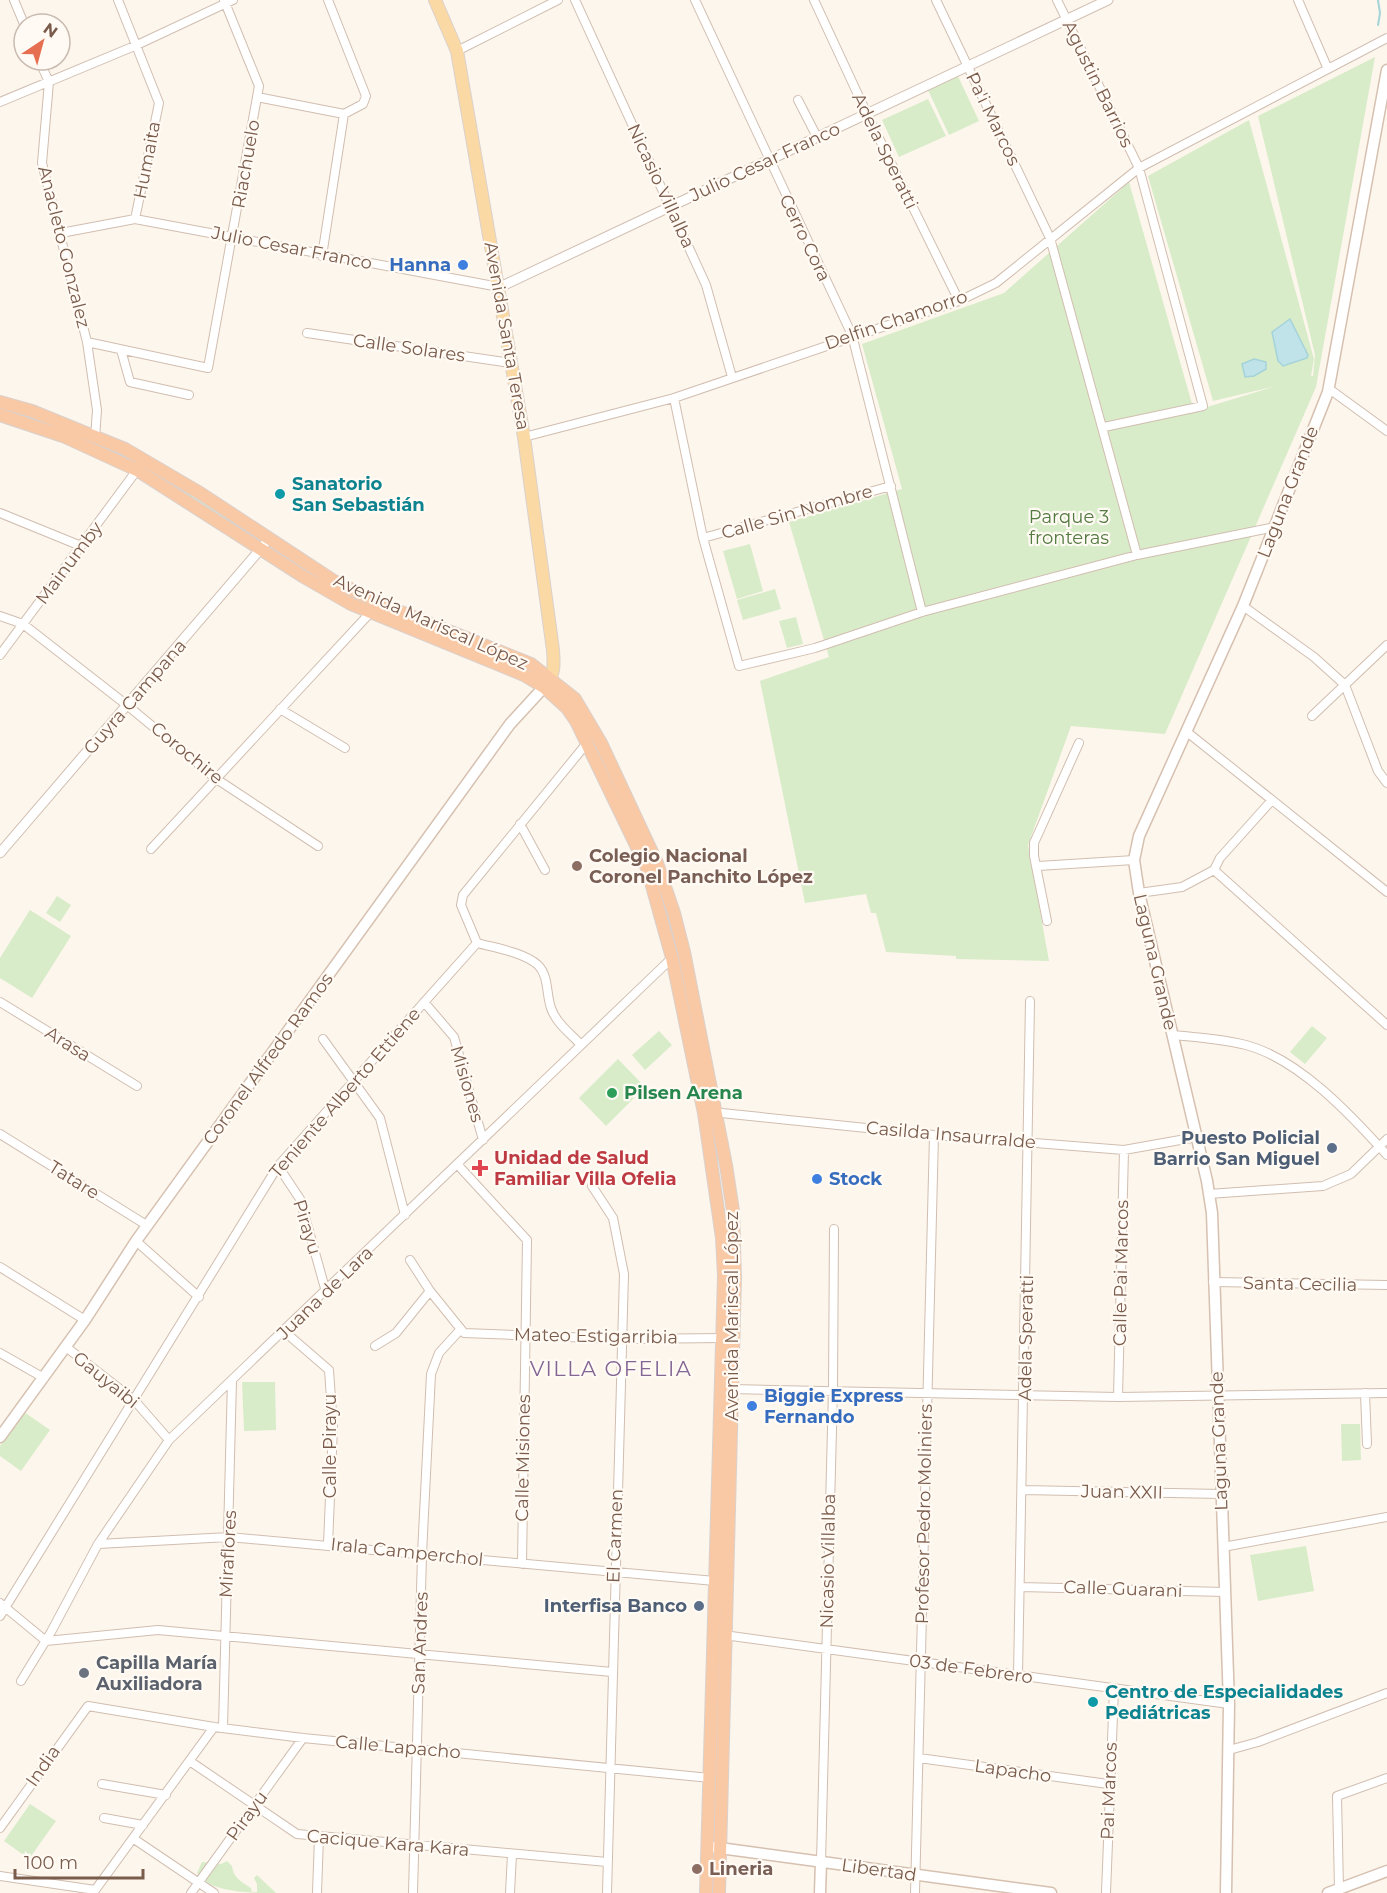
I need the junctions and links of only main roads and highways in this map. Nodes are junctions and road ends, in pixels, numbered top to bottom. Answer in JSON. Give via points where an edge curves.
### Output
{"nodes":[{"id":1,"x":435,"y":0,"type":"edge"},
{"id":2,"x":1387,"y":70,"type":"edge"},
{"id":3,"x":0,"y":402,"type":"edge"},
{"id":4,"x":0,"y":415,"type":"edge"},
{"id":5,"x":265,"y":544,"type":"junction"},
{"id":6,"x":548,"y":683,"type":"junction"},
{"id":7,"x":710,"y":1112,"type":"junction"},
{"id":8,"x":726,"y":1165,"type":"junction"},
{"id":9,"x":712,"y":1167,"type":"junction"},
{"id":10,"x":726,"y":1389,"type":"junction"},
{"id":11,"x":0,"y":1437,"type":"edge"},
{"id":12,"x":719,"y":1635,"type":"junction"},
{"id":13,"x":714,"y":1848,"type":"junction"},
{"id":14,"x":821,"y":1862,"type":"junction"},
{"id":15,"x":1387,"y":1871,"type":"edge"},
{"id":16,"x":1013,"y":1890,"type":"edge"},
{"id":17,"x":706,"y":1893,"type":"edge"},
{"id":18,"x":719,"y":1893,"type":"edge"},
{"id":19,"x":820,"y":1893,"type":"edge"},
{"id":20,"x":1051,"y":1893,"type":"edge"},
{"id":21,"x":1226,"y":1893,"type":"edge"},
{"id":22,"x":1328,"y":1893,"type":"edge"}],
"edges":[{"from":1,"to":6,"type":"main road","name":"Avenida Santa Teresa","via":[[457,51],[500,287],[554,650]]},
{"from":2,"to":21,"type":"main road","name":"Laguna Grande","via":[[1329,388],[1243,606],[1148,813],[1134,860],[1138,893],[1209,1194],[1213,1236],[1229,1704]]},
{"from":3,"to":5,"type":"highway","name":"Avenida Mariscal López","via":[[95,436],[145,459]]},
{"from":4,"to":5,"type":"highway","name":"Avenida Mariscal López","via":[[94,449]]},
{"from":5,"to":6,"type":"highway","name":"Avenida Mariscal López","via":[[359,594],[520,660]]},
{"from":5,"to":6,"type":"highway","name":"Avenida Mariscal López","via":[[328,591],[370,613]]},
{"from":6,"to":7,"type":"highway","name":"Avenida Mariscal López","via":[[587,743],[647,868]]},
{"from":6,"to":7,"type":"highway","name":"Avenida Mariscal López","via":[[584,710],[657,863],[684,949]]},
{"from":6,"to":11,"type":"main road","name":"Coronel Alfredo Ramos","via":[[510,724],[136,1241],[85,1320]]},
{"from":7,"to":8,"type":"highway","name":"Avenida Mariscal López"},
{"from":7,"to":9,"type":"highway","name":"Avenida Mariscal López"},
{"from":8,"to":9,"type":"highway"},
{"from":8,"to":10,"type":"highway","name":"Avenida Mariscal López","via":[[735,1242],[734,1338]]},
{"from":9,"to":10,"type":"highway","name":"Avenida Mariscal López","via":[[722,1238],[721,1338]]},
{"from":10,"to":12,"type":"highway","name":"Avenida Mariscal López"},
{"from":10,"to":12,"type":"highway","name":"Avenida Mariscal López","via":[[715,1581]]},
{"from":12,"to":13,"type":"highway","name":"Avenida Mariscal López"},
{"from":12,"to":13,"type":"highway","name":"Avenida Mariscal López","via":[[710,1778]]},
{"from":13,"to":14,"type":"main road","name":"Libertad"},
{"from":13,"to":17,"type":"highway","name":"Avenida Mariscal López"},
{"from":13,"to":18,"type":"highway","name":"Avenida Mariscal López"},
{"from":14,"to":16,"type":"main road","name":"Libertad"},
{"from":14,"to":19,"type":"main road","name":"Nicasio Villalba"},
{"from":15,"to":22,"type":"main road"},
{"from":16,"to":20,"type":"main road","name":"Libertad"}]}
